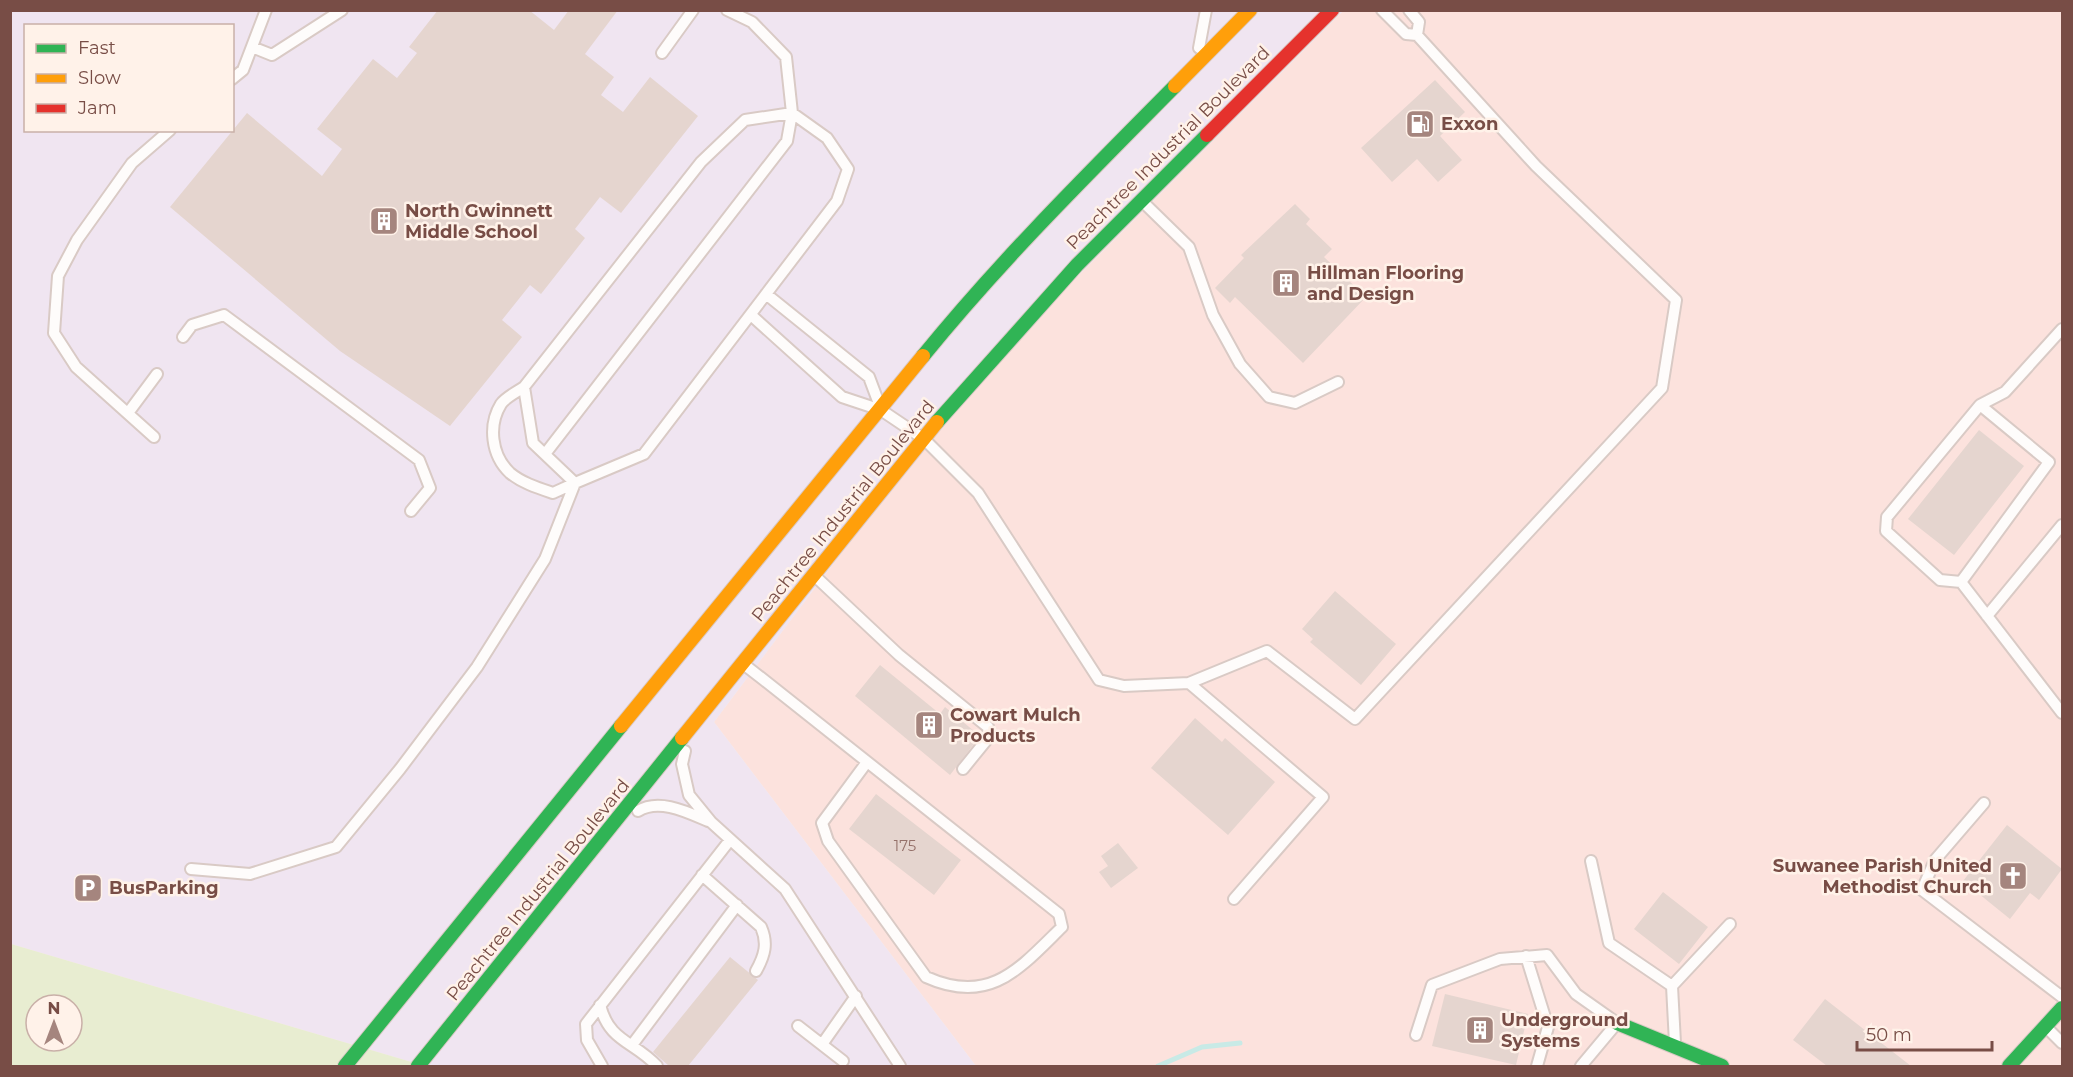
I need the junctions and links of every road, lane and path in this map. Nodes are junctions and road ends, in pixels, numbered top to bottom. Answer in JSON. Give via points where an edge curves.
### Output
{"nodes":[{"id":1,"x":266,"y":10,"type":"edge"},
{"id":2,"x":342,"y":10,"type":"edge"},
{"id":3,"x":693,"y":10,"type":"edge"},
{"id":4,"x":727,"y":10,"type":"edge"},
{"id":5,"x":1206,"y":10,"type":"edge"},
{"id":6,"x":1250,"y":10,"type":"edge"},
{"id":7,"x":1332,"y":10,"type":"edge"},
{"id":8,"x":1382,"y":10,"type":"edge"},
{"id":9,"x":1409,"y":10,"type":"edge"},
{"id":10,"x":1418,"y":35,"type":"junction"},
{"id":11,"x":252,"y":47,"type":"junction"},
{"id":12,"x":662,"y":53,"type":"dead end"},
{"id":13,"x":1194,"y":67,"type":"junction"},
{"id":14,"x":234,"y":77,"type":"edge"},
{"id":15,"x":792,"y":113,"type":"junction"},
{"id":16,"x":168,"y":132,"type":"edge"},
{"id":17,"x":1141,"y":200,"type":"junction"},
{"id":18,"x":766,"y":294,"type":"junction"},
{"id":19,"x":751,"y":315,"type":"junction"},
{"id":20,"x":2062,"y":329,"type":"edge"},
{"id":21,"x":183,"y":337,"type":"dead end"},
{"id":22,"x":157,"y":374,"type":"dead end"},
{"id":23,"x":1338,"y":382,"type":"dead end"},
{"id":24,"x":524,"y":387,"type":"junction"},
{"id":25,"x":1980,"y":405,"type":"junction"},
{"id":26,"x":881,"y":410,"type":"junction"},
{"id":27,"x":128,"y":413,"type":"junction"},
{"id":28,"x":154,"y":437,"type":"dead end"},
{"id":29,"x":924,"y":440,"type":"junction"},
{"id":30,"x":545,"y":454,"type":"junction"},
{"id":31,"x":574,"y":483,"type":"junction"},
{"id":32,"x":411,"y":511,"type":"dead end"},
{"id":33,"x":2062,"y":525,"type":"edge"},
{"id":34,"x":815,"y":576,"type":"junction"},
{"id":35,"x":1961,"y":582,"type":"junction"},
{"id":36,"x":1987,"y":616,"type":"junction"},
{"id":37,"x":743,"y":664,"type":"junction"},
{"id":38,"x":1189,"y":683,"type":"junction"},
{"id":39,"x":2062,"y":713,"type":"edge"},
{"id":40,"x":688,"y":733,"type":"junction"},
{"id":41,"x":867,"y":762,"type":"junction"},
{"id":42,"x":963,"y":769,"type":"dead end"},
{"id":43,"x":1984,"y":803,"type":"dead end"},
{"id":44,"x":711,"y":822,"type":"junction"},
{"id":45,"x":614,"y":825,"type":"junction"},
{"id":46,"x":730,"y":840,"type":"junction"},
{"id":47,"x":1591,"y":861,"type":"dead end"},
{"id":48,"x":191,"y":869,"type":"dead end"},
{"id":49,"x":702,"y":875,"type":"junction"},
{"id":50,"x":1234,"y":899,"type":"dead end"},
{"id":51,"x":737,"y":905,"type":"junction"},
{"id":52,"x":1730,"y":924,"type":"dead end"},
{"id":53,"x":1526,"y":956,"type":"junction"},
{"id":54,"x":756,"y":970,"type":"dead end"},
{"id":55,"x":1672,"y":986,"type":"junction"},
{"id":56,"x":856,"y":996,"type":"junction"},
{"id":57,"x":2062,"y":997,"type":"edge"},
{"id":58,"x":600,"y":1005,"type":"junction"},
{"id":59,"x":2062,"y":1008,"type":"edge"},
{"id":60,"x":1617,"y":1023,"type":"junction"},
{"id":61,"x":798,"y":1026,"type":"dead end"},
{"id":62,"x":2046,"y":1027,"type":"junction"},
{"id":63,"x":1416,"y":1035,"type":"dead end"},
{"id":64,"x":823,"y":1043,"type":"junction"},
{"id":65,"x":2062,"y":1043,"type":"edge"},
{"id":66,"x":632,"y":1045,"type":"junction"},
{"id":67,"x":1675,"y":1046,"type":"junction"},
{"id":68,"x":843,"y":1061,"type":"dead end"},
{"id":69,"x":345,"y":1066,"type":"edge"},
{"id":70,"x":418,"y":1066,"type":"edge"},
{"id":71,"x":602,"y":1066,"type":"edge"},
{"id":72,"x":657,"y":1066,"type":"edge"},
{"id":73,"x":900,"y":1066,"type":"edge"},
{"id":74,"x":1537,"y":1066,"type":"edge"},
{"id":75,"x":1581,"y":1066,"type":"edge"},
{"id":76,"x":1722,"y":1066,"type":"edge"},
{"id":77,"x":2009,"y":1066,"type":"edge"}],
"edges":[{"from":1,"to":11,"type":"lane"},
{"from":2,"to":11,"type":"lane","via":[[272,55]]},
{"from":3,"to":12,"type":"lane"},
{"from":4,"to":15,"type":"lane","via":[[752,22],[786,57]]},
{"from":5,"to":13,"type":"lane"},
{"from":6,"to":13,"type":"main road","name":"Peachtree Industrial Boulevard"},
{"from":7,"to":17,"type":"main road","name":"Peachtree Industrial Boulevard"},
{"from":8,"to":10,"type":"lane","via":[[1406,34]]},
{"from":9,"to":10,"type":"lane","via":[[1419,22]]},
{"from":10,"to":38,"type":"lane","via":[[1536,166],[1677,300],[1662,388],[1356,719],[1267,651]]},
{"from":11,"to":14,"type":"lane","via":[[243,70]]},
{"from":13,"to":26,"type":"main road","name":"Peachtree Industrial Boulevard","via":[[973,294]]},
{"from":15,"to":18,"type":"lane","via":[[827,138],[848,169],[837,201]]},
{"from":15,"to":24,"type":"lane","via":[[745,120],[701,162]]},
{"from":15,"to":30,"type":"lane","via":[[787,141]]},
{"from":16,"to":27,"type":"lane","via":[[132,163],[77,240],[58,276],[54,333],[76,367]]},
{"from":17,"to":23,"type":"lane","via":[[1189,247],[1213,315],[1240,363],[1269,397],[1295,403]]},
{"from":17,"to":29,"type":"main road","name":"Peachtree Industrial Boulevard","via":[[1016,331]]},
{"from":18,"to":19,"type":"lane"},
{"from":18,"to":26,"type":"lane","via":[[869,377]]},
{"from":19,"to":26,"type":"lane","via":[[842,397]]},
{"from":19,"to":31,"type":"lane","via":[[644,454]]},
{"from":20,"to":25,"type":"lane","via":[[2005,392]]},
{"from":21,"to":32,"type":"lane","via":[[192,325],[224,315],[419,460],[430,488]]},
{"from":22,"to":27,"type":"lane"},
{"from":24,"to":30,"type":"lane","via":[[533,443]]},
{"from":24,"to":31,"type":"lane","via":[[502,402],[491,427],[495,450],[509,472],[529,484],[553,493]]},
{"from":25,"to":35,"type":"lane","via":[[2049,462]]},
{"from":25,"to":35,"type":"lane","via":[[1887,517],[1886,531],[1940,580]]},
{"from":26,"to":29,"type":"lane"},
{"from":26,"to":69,"type":"main road","name":"Peachtree Industrial Boulevard"},
{"from":27,"to":28,"type":"lane"},
{"from":29,"to":34,"type":"main road","name":"Peachtree Industrial Boulevard"},
{"from":29,"to":38,"type":"lane","via":[[978,493],[1099,680],[1124,686]]},
{"from":30,"to":31,"type":"lane"},
{"from":31,"to":48,"type":"lane","via":[[545,559],[477,667],[336,847],[250,874]]},
{"from":33,"to":36,"type":"lane"},
{"from":34,"to":37,"type":"main road","name":"Peachtree Industrial Boulevard"},
{"from":34,"to":42,"type":"lane","via":[[899,655],[988,727],[989,737]]},
{"from":35,"to":36,"type":"lane"},
{"from":36,"to":39,"type":"lane"},
{"from":37,"to":40,"type":"main road","name":"Peachtree Industrial Boulevard"},
{"from":37,"to":41,"type":"lane"},
{"from":38,"to":50,"type":"lane","via":[[1323,797]]},
{"from":40,"to":44,"type":"lane","via":[[682,764],[689,795]]},
{"from":40,"to":45,"type":"main road","name":"Peachtree Industrial Boulevard"},
{"from":41,"to":41,"type":"lane","via":[[1059,914],[1062,927],[1014,973],[994,983],[964,989],[926,978],[828,842],[822,824]]},
{"from":43,"to":57,"type":"lane","via":[[1935,860],[1922,890]]},
{"from":44,"to":45,"type":"lane","via":[[682,810],[648,805]]},
{"from":44,"to":46,"type":"lane"},
{"from":45,"to":70,"type":"main road","name":"Peachtree Industrial Boulevard"},
{"from":46,"to":49,"type":"lane"},
{"from":46,"to":56,"type":"lane","via":[[785,889]]},
{"from":47,"to":55,"type":"lane","via":[[1609,943]]},
{"from":49,"to":51,"type":"lane"},
{"from":49,"to":58,"type":"lane"},
{"from":51,"to":54,"type":"lane","via":[[761,927],[766,938],[762,961]]},
{"from":51,"to":66,"type":"lane"},
{"from":52,"to":55,"type":"lane"},
{"from":53,"to":60,"type":"lane","via":[[1547,955],[1576,994]]},
{"from":53,"to":63,"type":"lane","via":[[1500,958],[1432,985]]},
{"from":53,"to":74,"type":"lane","via":[[1548,1027]]},
{"from":55,"to":67,"type":"lane"},
{"from":56,"to":64,"type":"lane"},
{"from":56,"to":73,"type":"lane"},
{"from":58,"to":66,"type":"lane","via":[[610,1030]]},
{"from":58,"to":71,"type":"lane","via":[[586,1024],[587,1040]]},
{"from":59,"to":62,"type":"main road"},
{"from":60,"to":67,"type":"main road"},
{"from":60,"to":75,"type":"lane"},
{"from":61,"to":64,"type":"lane"},
{"from":62,"to":65,"type":"lane"},
{"from":62,"to":77,"type":"main road"},
{"from":64,"to":68,"type":"lane"},
{"from":66,"to":72,"type":"lane"},
{"from":67,"to":76,"type":"main road"}]}
